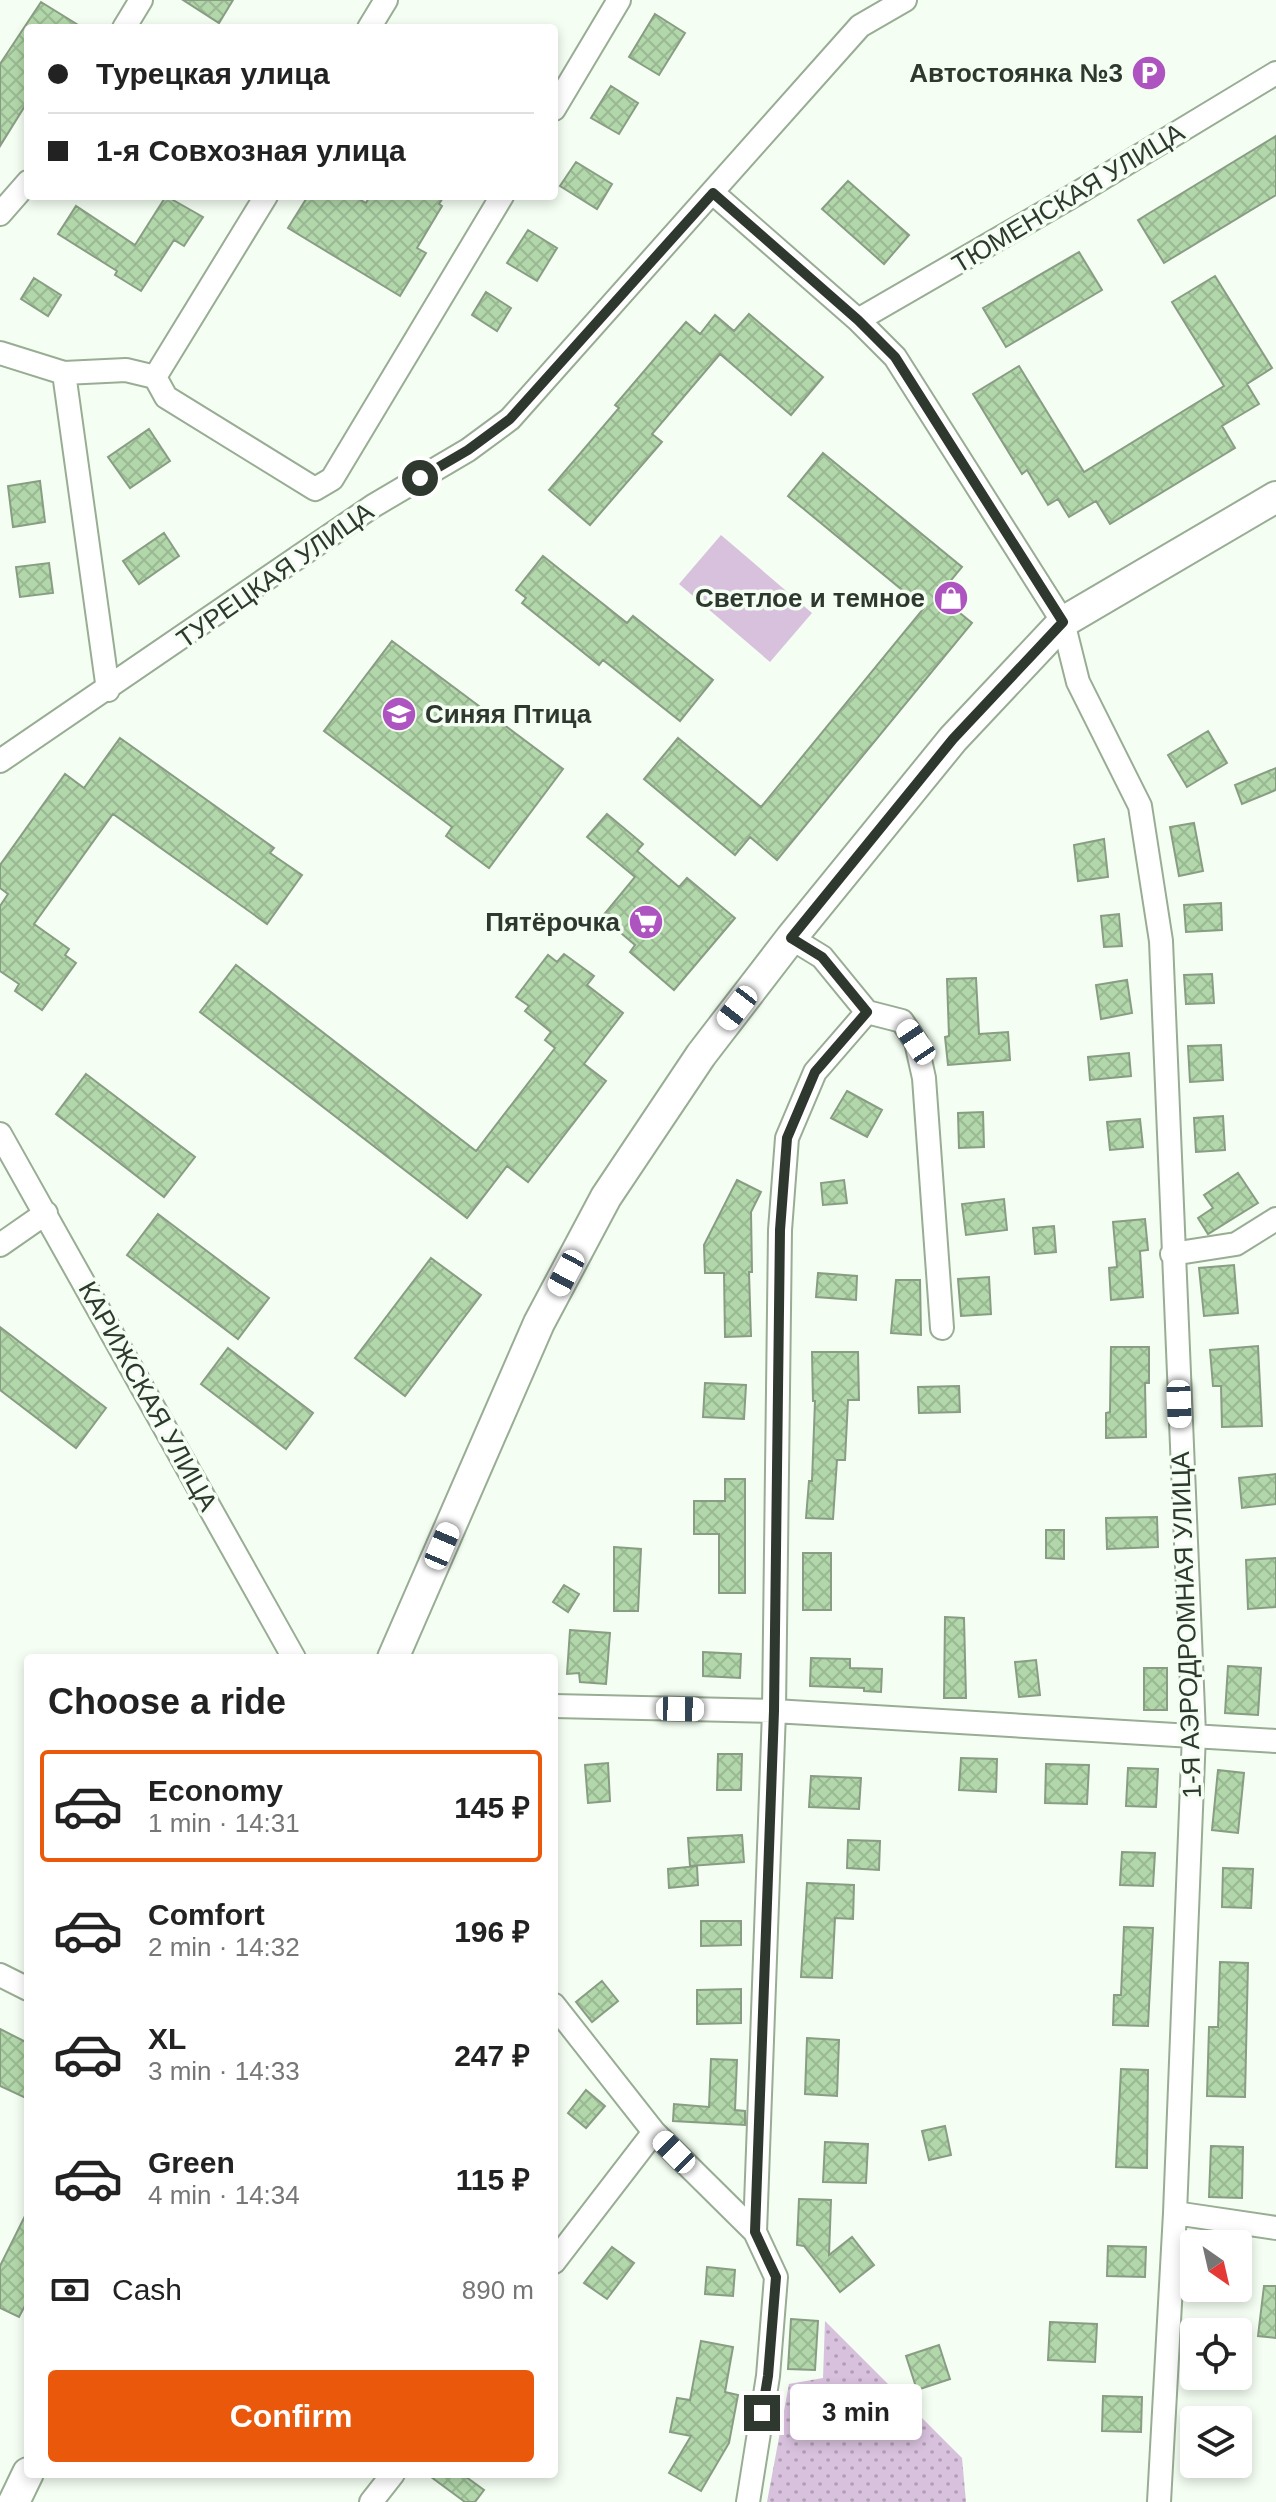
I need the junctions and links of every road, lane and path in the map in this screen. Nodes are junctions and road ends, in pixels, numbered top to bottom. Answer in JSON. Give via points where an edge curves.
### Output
{"nodes":[{"id":1,"x":141,"y":0,"type":"edge"},
{"id":2,"x":386,"y":0,"type":"edge"},
{"id":3,"x":619,"y":0,"type":"edge"},
{"id":4,"x":905,"y":0,"type":"edge"},
{"id":5,"x":126,"y":24,"type":"edge"},
{"id":6,"x":371,"y":24,"type":"edge"},
{"id":7,"x":1276,"y":73,"type":"edge"},
{"id":8,"x":558,"y":102,"type":"edge"},
{"id":9,"x":24,"y":187,"type":"edge"},
{"id":10,"x":713,"y":193,"type":"junction"},
{"id":11,"x":264,"y":200,"type":"edge"},
{"id":12,"x":500,"y":200,"type":"edge"},
{"id":13,"x":0,"y":214,"type":"edge"},
{"id":14,"x":858,"y":320,"type":"junction"},
{"id":15,"x":0,"y":353,"type":"edge"},
{"id":16,"x":64,"y":373,"type":"junction"},
{"id":17,"x":155,"y":377,"type":"junction"},
{"id":18,"x":1276,"y":497,"type":"edge"},
{"id":19,"x":1063,"y":622,"type":"junction"},
{"id":20,"x":108,"y":690,"type":"junction"},
{"id":21,"x":0,"y":761,"type":"edge"},
{"id":22,"x":791,"y":938,"type":"junction"},
{"id":23,"x":867,"y":1012,"type":"junction"},
{"id":24,"x":0,"y":1134,"type":"edge"},
{"id":25,"x":46,"y":1213,"type":"junction"},
{"id":26,"x":1276,"y":1219,"type":"edge"},
{"id":27,"x":0,"y":1245,"type":"edge"},
{"id":28,"x":1172,"y":1254,"type":"junction"},
{"id":29,"x":942,"y":1328,"type":"dead end"},
{"id":30,"x":292,"y":1654,"type":"edge"},
{"id":31,"x":395,"y":1654,"type":"edge"},
{"id":32,"x":558,"y":1706,"type":"edge"},
{"id":33,"x":774,"y":1711,"type":"junction"},
{"id":34,"x":1194,"y":1734,"type":"junction"},
{"id":35,"x":1276,"y":1741,"type":"edge"},
{"id":36,"x":0,"y":1975,"type":"edge"},
{"id":37,"x":24,"y":1987,"type":"edge"},
{"id":38,"x":558,"y":2010,"type":"edge"},
{"id":39,"x":654,"y":2132,"type":"junction"},
{"id":40,"x":1175,"y":2213,"type":"junction"},
{"id":41,"x":1276,"y":2228,"type":"edge"},
{"id":42,"x":755,"y":2232,"type":"junction"},
{"id":43,"x":558,"y":2257,"type":"edge"},
{"id":44,"x":26,"y":2478,"type":"edge"},
{"id":45,"x":390,"y":2478,"type":"edge"},
{"id":46,"x":14,"y":2502,"type":"edge"},
{"id":47,"x":371,"y":2502,"type":"edge"},
{"id":48,"x":748,"y":2502,"type":"edge"},
{"id":49,"x":1159,"y":2502,"type":"edge"}],
"edges":[{"from":1,"to":5,"type":"street"},
{"from":2,"to":6,"type":"street"},
{"from":3,"to":8,"type":"street"},
{"from":4,"to":10,"type":"street","name":"ТУРЕЦКАЯ УЛИЦА","via":[[860,26]]},
{"from":7,"to":14,"type":"street","name":"ТЮМЕНСКАЯ УЛИЦА"},
{"from":9,"to":13,"type":"street"},
{"from":10,"to":14,"type":"street","name":"1-Я АЭРОДРОМНАЯ УЛИЦА"},
{"from":10,"to":20,"type":"street","name":"ТУРЕЦКАЯ УЛИЦА","via":[[510,419],[373,506]]},
{"from":11,"to":17,"type":"street"},
{"from":12,"to":17,"type":"street","via":[[332,479],[315,489],[166,397]]},
{"from":14,"to":19,"type":"street","name":"1-Я АЭРОДРОМНАЯ УЛИЦА","via":[[895,357]]},
{"from":15,"to":16,"type":"street"},
{"from":16,"to":17,"type":"street","via":[[126,370]]},
{"from":16,"to":20,"type":"street"},
{"from":18,"to":19,"type":"main road"},
{"from":19,"to":22,"type":"main road","via":[[953,739]]},
{"from":19,"to":28,"type":"street","name":"1-Я АЭРОДРОМНАЯ УЛИЦА","via":[[1078,682],[1140,806],[1161,941]]},
{"from":20,"to":21,"type":"street","name":"ТУРЕЦКАЯ УЛИЦА"},
{"from":22,"to":23,"type":"street","via":[[822,957]]},
{"from":22,"to":31,"type":"main road","via":[[701,1055],[606,1197],[539,1323]]},
{"from":23,"to":29,"type":"street","via":[[902,1021],[916,1042],[924,1078]]},
{"from":23,"to":33,"type":"street","via":[[815,1072],[787,1138],[780,1230]]},
{"from":24,"to":25,"type":"street","name":"КАРИЖСКАЯ УЛИЦА"},
{"from":25,"to":27,"type":"street"},
{"from":25,"to":30,"type":"street","name":"КАРИЖСКАЯ УЛИЦА"},
{"from":26,"to":28,"type":"street","via":[[1236,1244]]},
{"from":28,"to":34,"type":"street","name":"1-Я АЭРОДРОМНАЯ УЛИЦА"},
{"from":32,"to":33,"type":"street"},
{"from":33,"to":34,"type":"street"},
{"from":33,"to":42,"type":"street"},
{"from":34,"to":35,"type":"street"},
{"from":34,"to":40,"type":"street","name":"1-Я АЭРОДРОМНАЯ УЛИЦА"},
{"from":36,"to":37,"type":"street"},
{"from":38,"to":39,"type":"street"},
{"from":39,"to":42,"type":"street"},
{"from":39,"to":43,"type":"street"},
{"from":40,"to":41,"type":"street"},
{"from":40,"to":49,"type":"street","name":"1-Я АЭРОДРОМНАЯ УЛИЦА"},
{"from":42,"to":48,"type":"street","via":[[776,2277],[768,2376]]},
{"from":44,"to":46,"type":"main road"},
{"from":45,"to":47,"type":"street"}]}
